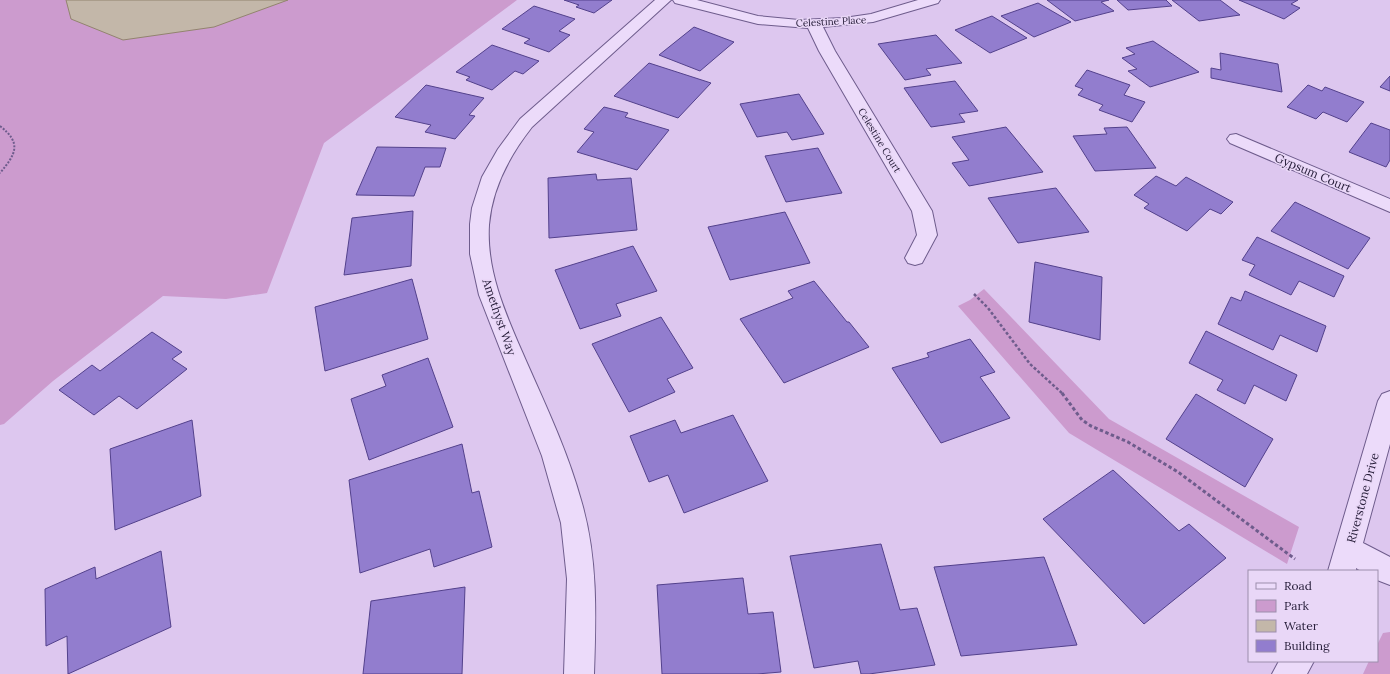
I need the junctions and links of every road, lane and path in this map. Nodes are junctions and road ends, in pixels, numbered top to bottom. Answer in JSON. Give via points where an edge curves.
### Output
{"nodes":[{"id":1,"x":664,"y":0,"type":"edge"},
{"id":2,"x":680,"y":0,"type":"edge"},
{"id":3,"x":933,"y":0,"type":"edge"},
{"id":4,"x":814,"y":24,"type":"junction"},
{"id":5,"x":0,"y":126,"type":"edge"},
{"id":6,"x":1236,"y":139,"type":"dead end"},
{"id":7,"x":0,"y":172,"type":"edge"},
{"id":8,"x":1390,"y":206,"type":"edge"},
{"id":9,"x":915,"y":258,"type":"dead end"},
{"id":10,"x":974,"y":294,"type":"dead end"},
{"id":11,"x":1390,"y":400,"type":"edge"},
{"id":12,"x":1295,"y":559,"type":"dead end"},
{"id":13,"x":1346,"y":560,"type":"edge"},
{"id":14,"x":1390,"y":572,"type":"edge"},
{"id":15,"x":1298,"y":662,"type":"edge"},
{"id":16,"x":579,"y":674,"type":"edge"},
{"id":17,"x":1286,"y":674,"type":"edge"}],
"edges":[{"from":1,"to":16,"type":"street","name":"Amethyst Way","via":[[526,123],[513,138],[490,180],[480,222],[480,257],[494,309],[548,442],[574,524],[580,570]]},
{"from":2,"to":4,"type":"street","name":"Celestine Place","via":[[758,20]]},
{"from":3,"to":4,"type":"street","name":"Celestine Place","via":[[873,18]]},
{"from":4,"to":9,"type":"street","name":"Celestine Court","via":[[922,211],[927,236]]},
{"from":5,"to":7,"type":"path","via":[[13,137],[16,146]]},
{"from":6,"to":8,"type":"street","name":"Gypsum Court"},
{"from":10,"to":12,"type":"path","via":[[988,308],[1030,364],[1059,389],[1082,420],[1128,442],[1172,468]]},
{"from":11,"to":13,"type":"street","name":"Riverstone Drive"},
{"from":13,"to":14,"type":"street"},
{"from":15,"to":17,"type":"street"}]}
